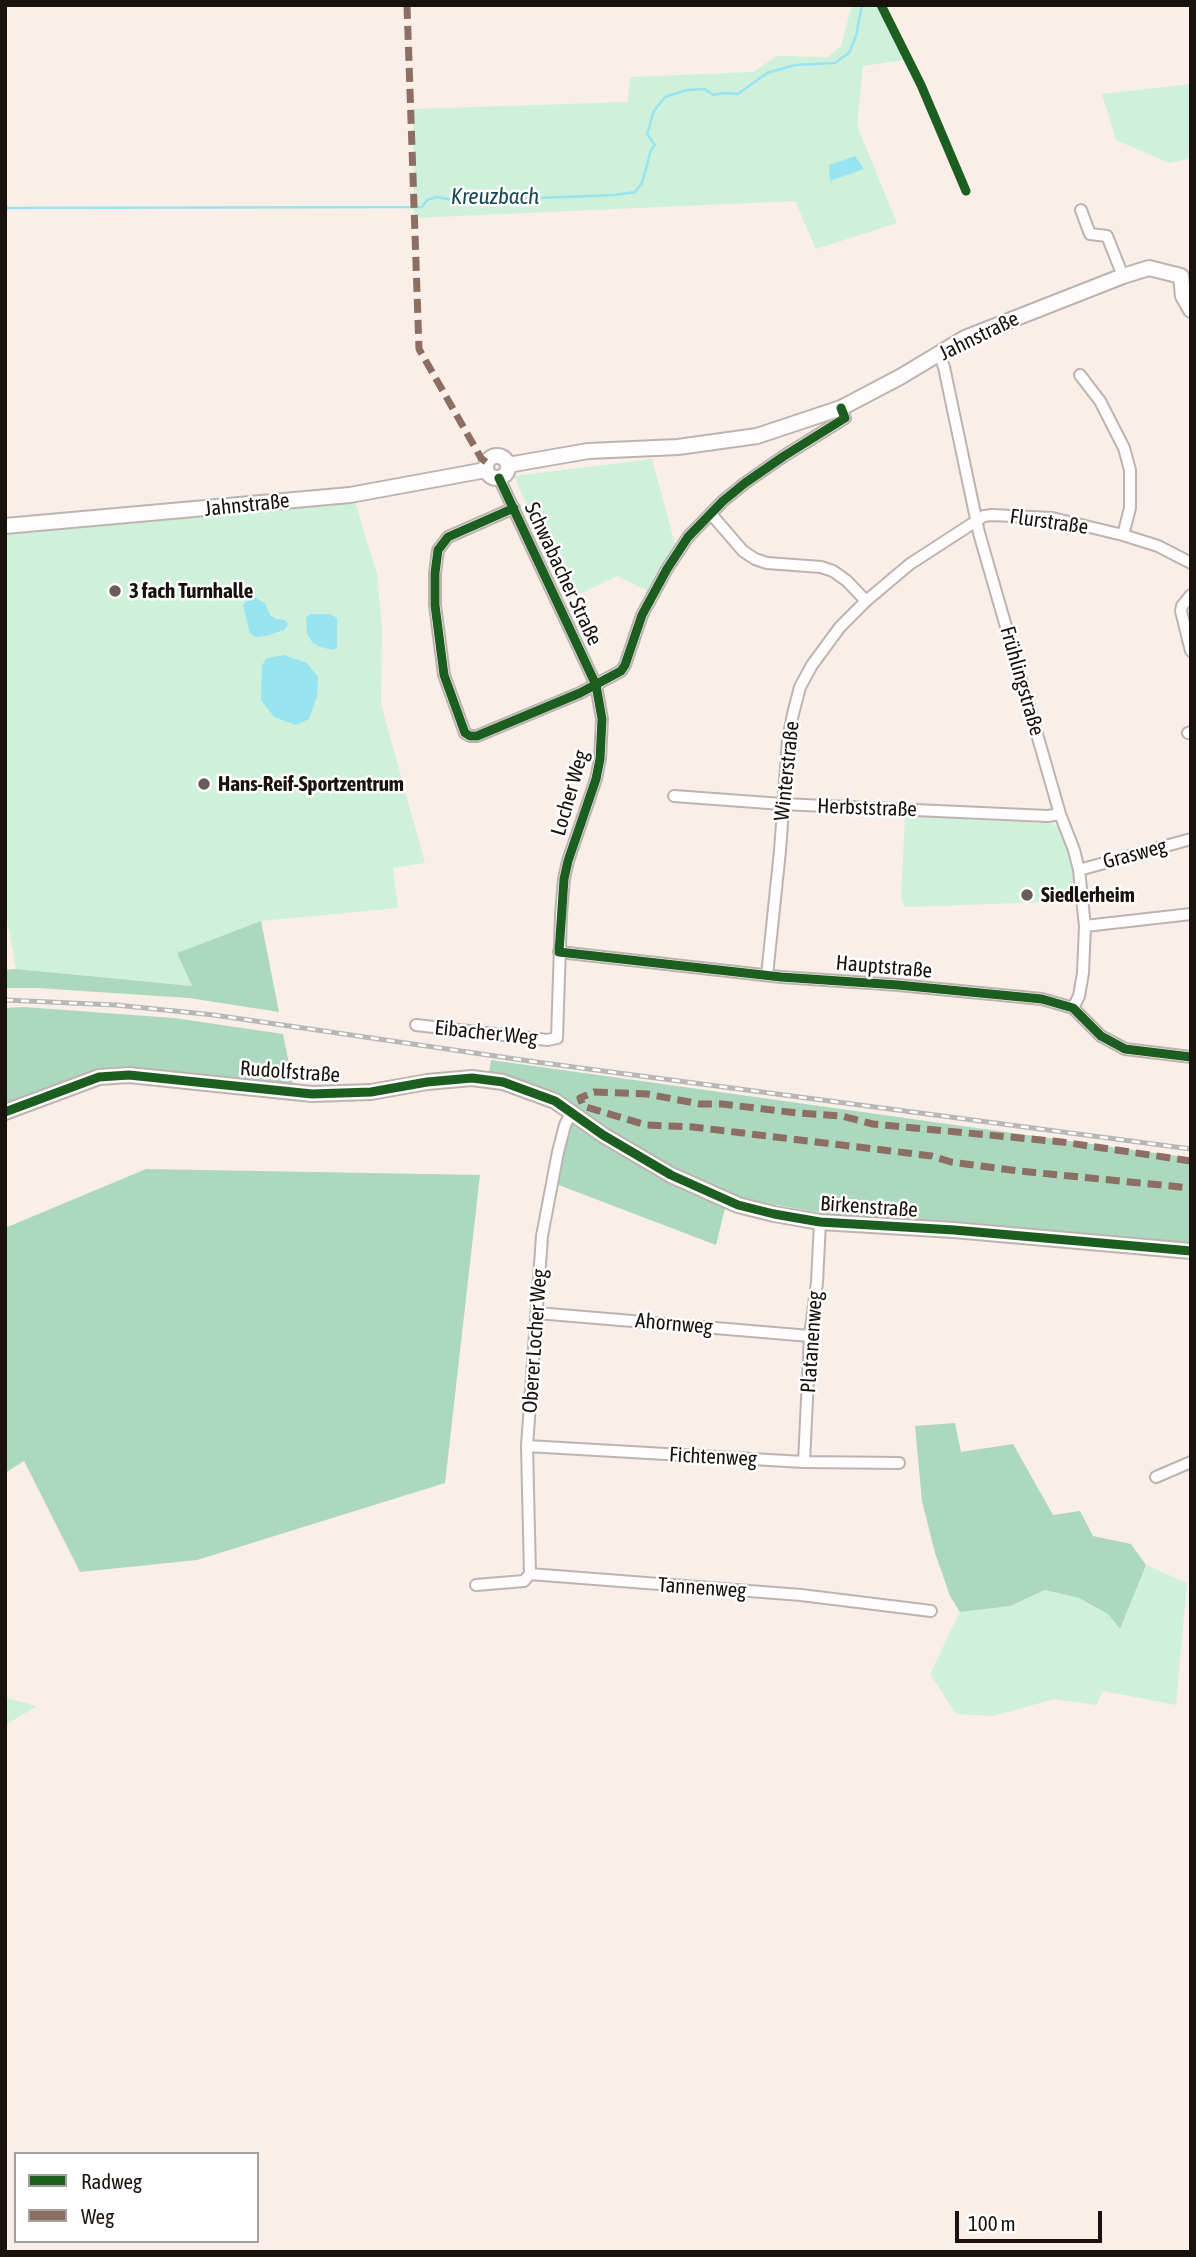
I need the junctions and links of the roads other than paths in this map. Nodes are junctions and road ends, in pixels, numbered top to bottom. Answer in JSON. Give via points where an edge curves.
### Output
{"nodes":[{"id":1,"x":1081,"y":210,"type":"dead end"},
{"id":2,"x":1186,"y":272,"type":"edge"},
{"id":3,"x":1123,"y":276,"type":"junction"},
{"id":4,"x":1191,"y":310,"type":"edge"},
{"id":5,"x":939,"y":354,"type":"junction"},
{"id":6,"x":1080,"y":374,"type":"dead end"},
{"id":7,"x":843,"y":413,"type":"junction"},
{"id":8,"x":493,"y":474,"type":"junction"},
{"id":9,"x":514,"y":508,"type":"junction"},
{"id":10,"x":711,"y":514,"type":"junction"},
{"id":11,"x":976,"y":522,"type":"junction"},
{"id":12,"x":5,"y":526,"type":"edge"},
{"id":13,"x":1123,"y":535,"type":"junction"},
{"id":14,"x":1191,"y":563,"type":"edge"},
{"id":15,"x":1191,"y":595,"type":"edge"},
{"id":16,"x":866,"y":601,"type":"junction"},
{"id":17,"x":1191,"y":652,"type":"edge"},
{"id":18,"x":596,"y":685,"type":"junction"},
{"id":19,"x":674,"y":796,"type":"dead end"},
{"id":20,"x":782,"y":804,"type":"junction"},
{"id":21,"x":1060,"y":814,"type":"junction"},
{"id":22,"x":1191,"y":839,"type":"edge"},
{"id":23,"x":1079,"y":870,"type":"junction"},
{"id":24,"x":1191,"y":914,"type":"edge"},
{"id":25,"x":1084,"y":926,"type":"junction"},
{"id":26,"x":559,"y":952,"type":"junction"},
{"id":27,"x":767,"y":975,"type":"junction"},
{"id":28,"x":1073,"y":1008,"type":"junction"},
{"id":29,"x":416,"y":1025,"type":"dead end"},
{"id":30,"x":557,"y":1038,"type":"joint"},
{"id":31,"x":1191,"y":1057,"type":"edge"},
{"id":32,"x":572,"y":1111,"type":"junction"},
{"id":33,"x":5,"y":1112,"type":"edge"},
{"id":34,"x":820,"y":1222,"type":"junction"},
{"id":35,"x":1191,"y":1251,"type":"edge"},
{"id":36,"x":537,"y":1313,"type":"junction"},
{"id":37,"x":810,"y":1336,"type":"junction"},
{"id":38,"x":527,"y":1446,"type":"junction"},
{"id":39,"x":804,"y":1462,"type":"junction"},
{"id":40,"x":1191,"y":1462,"type":"edge"},
{"id":41,"x":898,"y":1463,"type":"dead end"},
{"id":42,"x":1156,"y":1477,"type":"dead end"},
{"id":43,"x":530,"y":1574,"type":"junction"},
{"id":44,"x":476,"y":1585,"type":"dead end"},
{"id":45,"x":931,"y":1611,"type":"dead end"}],
"edges":[{"from":1,"to":3,"type":"street","via":[[1090,234],[1107,236]]},
{"from":2,"to":3,"type":"street","name":"Jahnstraße","via":[[1149,268]]},
{"from":2,"to":4,"type":"street","via":[[1183,296]]},
{"from":3,"to":5,"type":"street","name":"Jahnstraße","via":[[990,326]]},
{"from":5,"to":7,"type":"street","name":"Jahnstraße"},
{"from":5,"to":11,"type":"street","name":"Frühlingstraße"},
{"from":6,"to":13,"type":"street","via":[[1124,448],[1129,508]]},
{"from":7,"to":8,"type":"street","name":"Jahnstraße","via":[[719,443],[588,451],[508,465],[496,456],[487,463]]},
{"from":7,"to":10,"type":"street","via":[[745,483]]},
{"from":8,"to":9,"type":"street","name":"Schwabacher Straße"},
{"from":8,"to":12,"type":"street","name":"Jahnstraße","via":[[350,495]]},
{"from":9,"to":18,"type":"street","name":"Schwabacher Straße"},
{"from":9,"to":18,"type":"street","via":[[448,537],[438,550],[438,639],[444,675],[465,733],[477,736]]},
{"from":10,"to":16,"type":"street","via":[[755,559],[833,571]]},
{"from":10,"to":18,"type":"street","via":[[688,537],[667,569],[642,615],[621,671]]},
{"from":11,"to":13,"type":"street","name":"Flurstraße","via":[[992,515],[1052,518]]},
{"from":11,"to":16,"type":"street","name":"Winterstraße","via":[[910,564]]},
{"from":11,"to":21,"type":"street","name":"Frühlingstraße"},
{"from":13,"to":14,"type":"street","name":"Flurstraße"},
{"from":15,"to":17,"type":"street","via":[[1181,611]]},
{"from":16,"to":20,"type":"street","name":"Winterstraße","via":[[825,645],[800,688],[788,739]]},
{"from":18,"to":26,"type":"street","name":"Locher Weg","via":[[602,719],[600,759],[567,863]]},
{"from":19,"to":20,"type":"street","name":"Herbststraße"},
{"from":20,"to":21,"type":"street","name":"Herbststraße"},
{"from":20,"to":27,"type":"street","name":"Winterstraße"},
{"from":21,"to":23,"type":"street","name":"Frühlingstraße"},
{"from":22,"to":23,"type":"street","name":"Grasweg"},
{"from":23,"to":25,"type":"street","name":"Frühlingstraße"},
{"from":24,"to":25,"type":"street"},
{"from":25,"to":28,"type":"street","name":"Frühlingstraße","via":[[1083,981]]},
{"from":26,"to":27,"type":"street","name":"Hauptstraße"},
{"from":26,"to":30,"type":"street","name":"Locher Weg"},
{"from":27,"to":28,"type":"street","name":"Hauptstraße","via":[[1042,999]]},
{"from":28,"to":31,"type":"street","name":"Hauptstraße","via":[[1101,1036],[1125,1049]]},
{"from":29,"to":30,"type":"street","name":"Eibacher Weg"},
{"from":32,"to":33,"type":"street","name":"Rudolfstraße","via":[[503,1082],[472,1077],[371,1093],[312,1094],[129,1075],[99,1077]]},
{"from":32,"to":34,"type":"street","name":"Birkenstraße","via":[[603,1135],[701,1190],[738,1205]]},
{"from":32,"to":36,"type":"street","name":"Oberer Locher Weg","via":[[558,1152],[546,1216]]},
{"from":34,"to":35,"type":"street","name":"Birkenstraße"},
{"from":34,"to":37,"type":"street","name":"Platanenweg"},
{"from":36,"to":37,"type":"street","name":"Ahornweg"},
{"from":36,"to":38,"type":"street","name":"Oberer Locher Weg"},
{"from":37,"to":39,"type":"street","name":"Platanenweg"},
{"from":38,"to":39,"type":"street","name":"Fichtenweg"},
{"from":38,"to":43,"type":"street","name":"Oberer Locher Weg"},
{"from":39,"to":41,"type":"street","name":"Fichtenweg"},
{"from":40,"to":42,"type":"street"},
{"from":43,"to":44,"type":"street","name":"Tannenweg","via":[[524,1581]]},
{"from":43,"to":45,"type":"street","name":"Tannenweg","via":[[801,1595]]}]}
